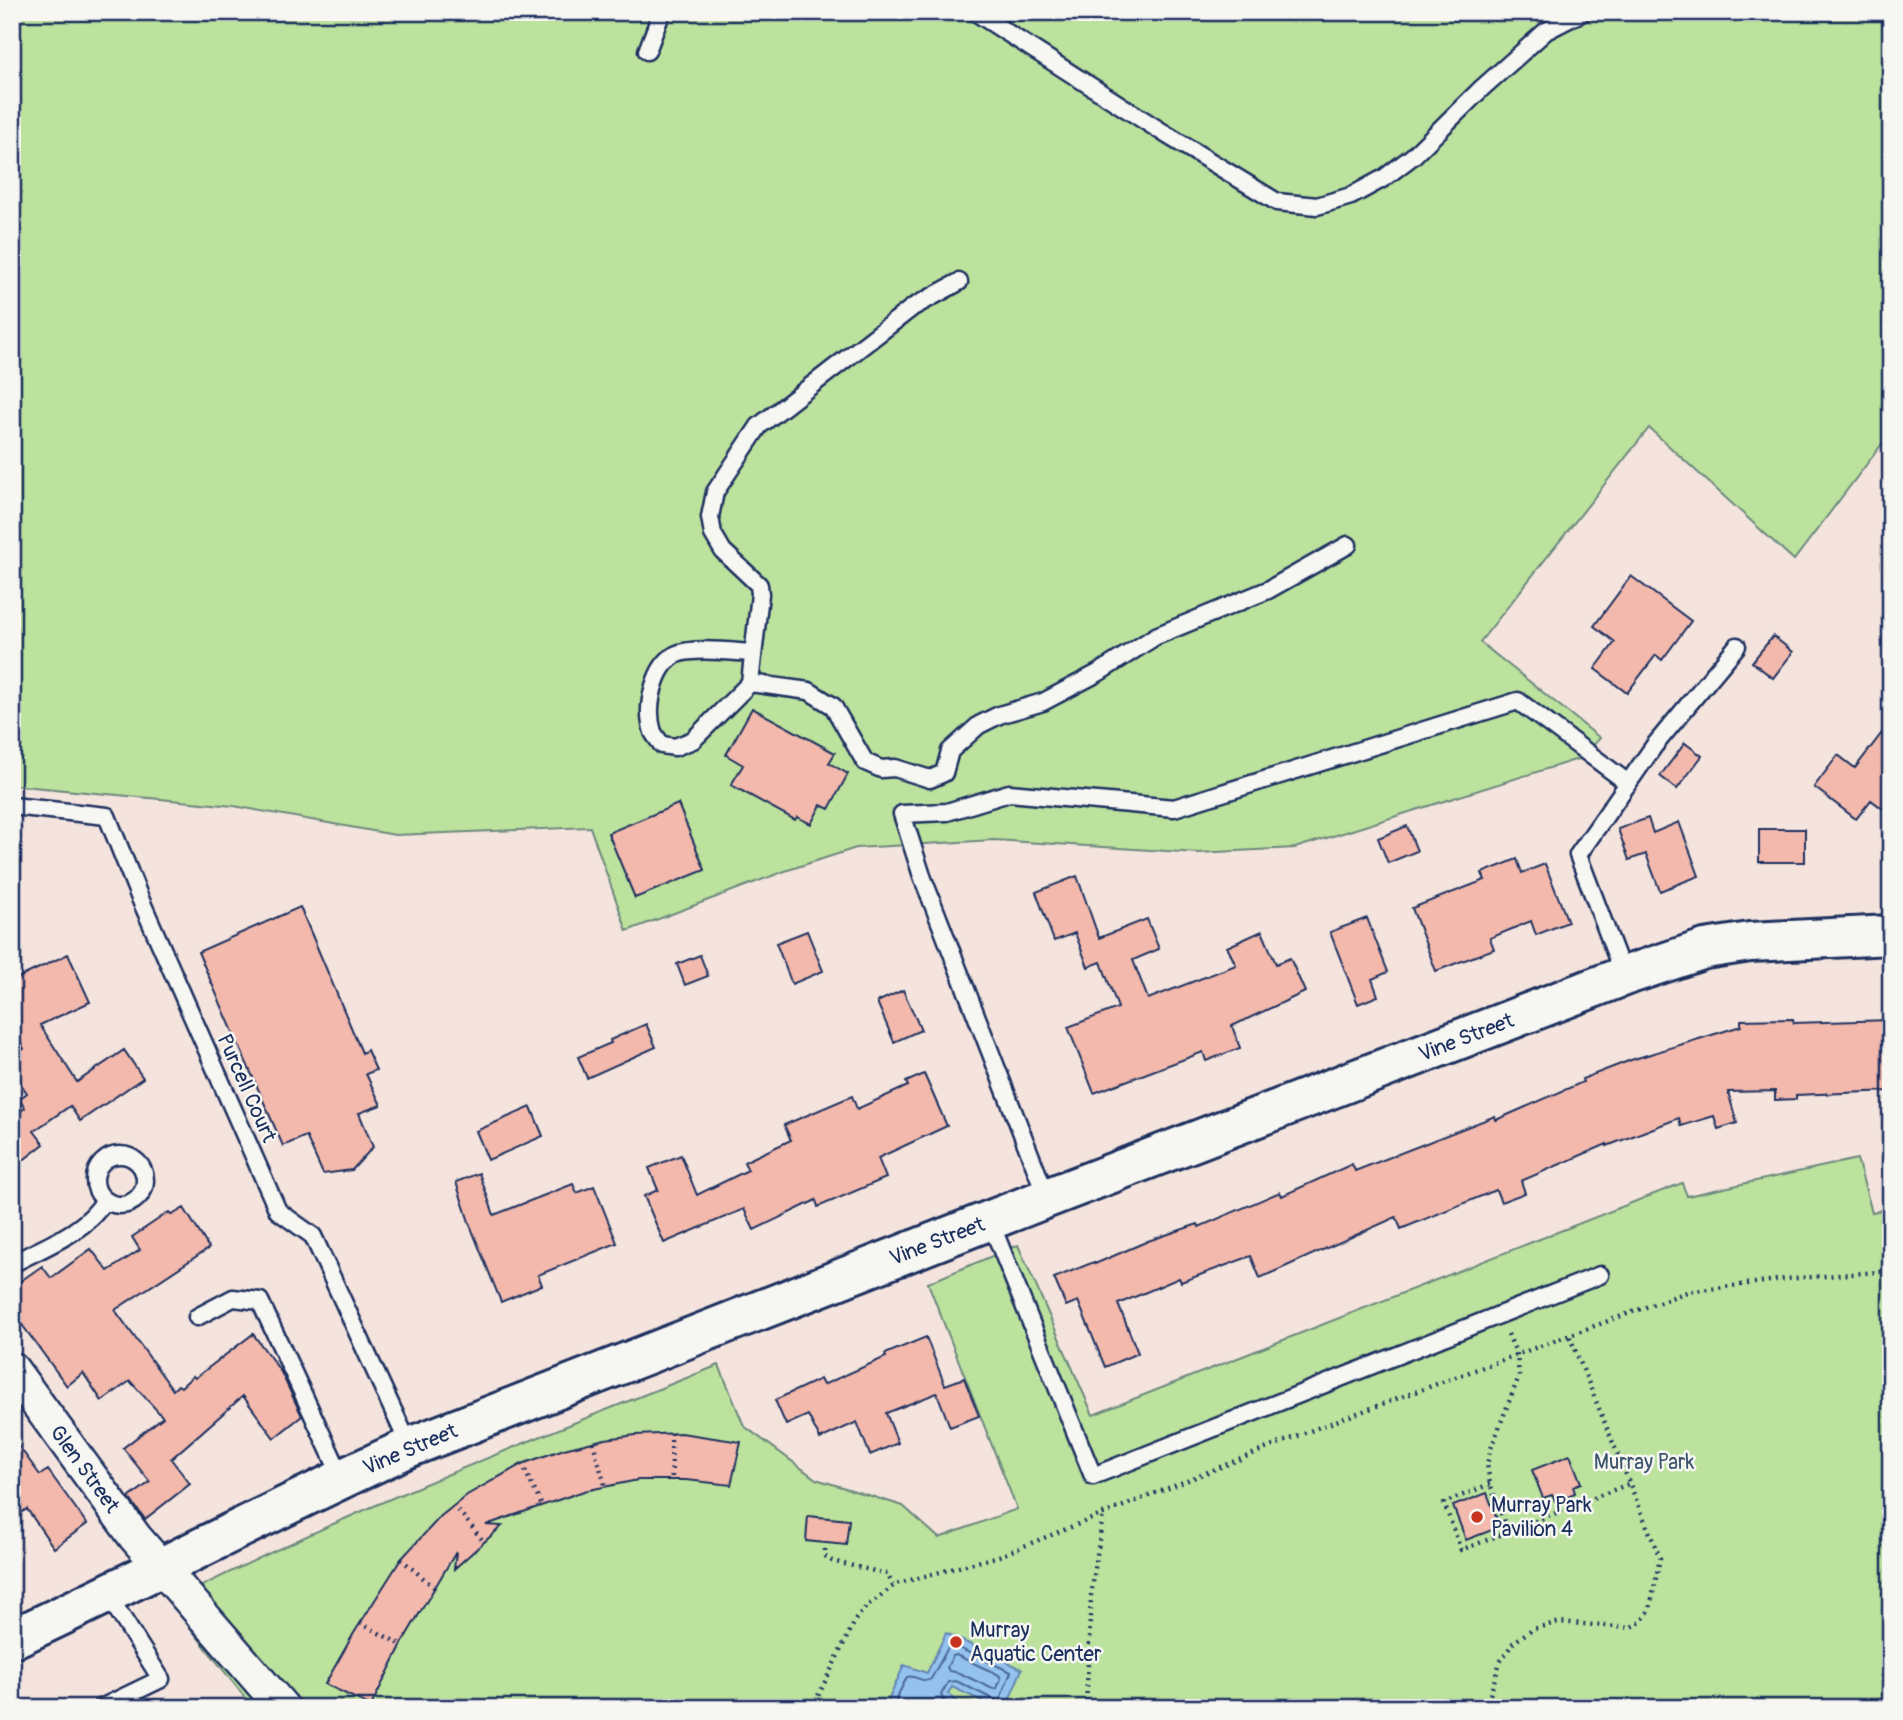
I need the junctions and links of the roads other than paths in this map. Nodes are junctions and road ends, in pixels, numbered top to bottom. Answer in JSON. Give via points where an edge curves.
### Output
{"nodes":[{"id":1,"x":658,"y":12,"type":"edge"},
{"id":2,"x":975,"y":12,"type":"edge"},
{"id":3,"x":1583,"y":12,"type":"edge"},
{"id":4,"x":647,"y":51,"type":"dead end"},
{"id":5,"x":959,"y":282,"type":"dead end"},
{"id":6,"x":1348,"y":545,"type":"dead end"},
{"id":7,"x":1737,"y":646,"type":"dead end"},
{"id":8,"x":753,"y":653,"type":"junction"},
{"id":9,"x":750,"y":683,"type":"junction"},
{"id":10,"x":1628,"y":783,"type":"junction"},
{"id":11,"x":12,"y":806,"type":"edge"},
{"id":12,"x":1891,"y":935,"type":"edge"},
{"id":13,"x":1624,"y":976,"type":"junction"},
{"id":14,"x":1047,"y":1198,"type":"junction"},
{"id":15,"x":105,"y":1200,"type":"dead end"},
{"id":16,"x":990,"y":1221,"type":"junction"},
{"id":17,"x":12,"y":1264,"type":"edge"},
{"id":18,"x":1601,"y":1275,"type":"dead end"},
{"id":19,"x":197,"y":1317,"type":"dead end"},
{"id":20,"x":12,"y":1369,"type":"edge"},
{"id":21,"x":410,"y":1447,"type":"junction"},
{"id":22,"x":342,"y":1478,"type":"junction"},
{"id":23,"x":162,"y":1567,"type":"junction"},
{"id":24,"x":108,"y":1595,"type":"junction"},
{"id":25,"x":12,"y":1639,"type":"edge"},
{"id":26,"x":101,"y":1708,"type":"edge"},
{"id":27,"x":283,"y":1708,"type":"edge"}],
"edges":[{"from":1,"to":4,"type":"lane"},
{"from":2,"to":3,"type":"lane","via":[[1277,202],[1317,206],[1384,178],[1546,31]]},
{"from":5,"to":8,"type":"lane","via":[[913,307],[759,425],[715,492],[710,517],[713,534],[723,551],[759,585]]},
{"from":6,"to":9,"type":"lane","via":[[1268,590],[1156,636],[1043,702],[979,725],[950,751],[944,773],[930,779],[865,762],[833,706],[809,691]]},
{"from":7,"to":10,"type":"lane"},
{"from":8,"to":9,"type":"lane"},
{"from":8,"to":9,"type":"lane","via":[[679,653],[663,664],[652,693],[653,732],[662,746],[693,740]]},
{"from":10,"to":13,"type":"lane","via":[[1578,855]]},
{"from":10,"to":14,"type":"lane","via":[[1518,701],[1174,808],[1009,793],[947,812],[902,814]]},
{"from":11,"to":21,"type":"lane","name":"Purcell Court","via":[[107,816],[278,1211],[313,1236]]},
{"from":12,"to":13,"type":"street","name":"Vine Street","via":[[1750,942],[1705,949]]},
{"from":13,"to":14,"type":"street","name":"Vine Street"},
{"from":14,"to":16,"type":"street","name":"Vine Street"},
{"from":15,"to":17,"type":"lane","via":[[70,1234]]},
{"from":16,"to":18,"type":"lane","via":[[1093,1476]]},
{"from":16,"to":21,"type":"street","name":"Vine Street"},
{"from":19,"to":22,"type":"lane","via":[[233,1298],[260,1301]]},
{"from":20,"to":23,"type":"street","name":"Glen Street"},
{"from":21,"to":22,"type":"street","name":"Vine Street"},
{"from":22,"to":23,"type":"street","name":"Vine Street"},
{"from":23,"to":24,"type":"street","name":"Vine Street"},
{"from":23,"to":27,"type":"street","name":"Glen Street"},
{"from":24,"to":25,"type":"street","name":"Vine Street"},
{"from":24,"to":26,"type":"lane","via":[[161,1679]]}]}
